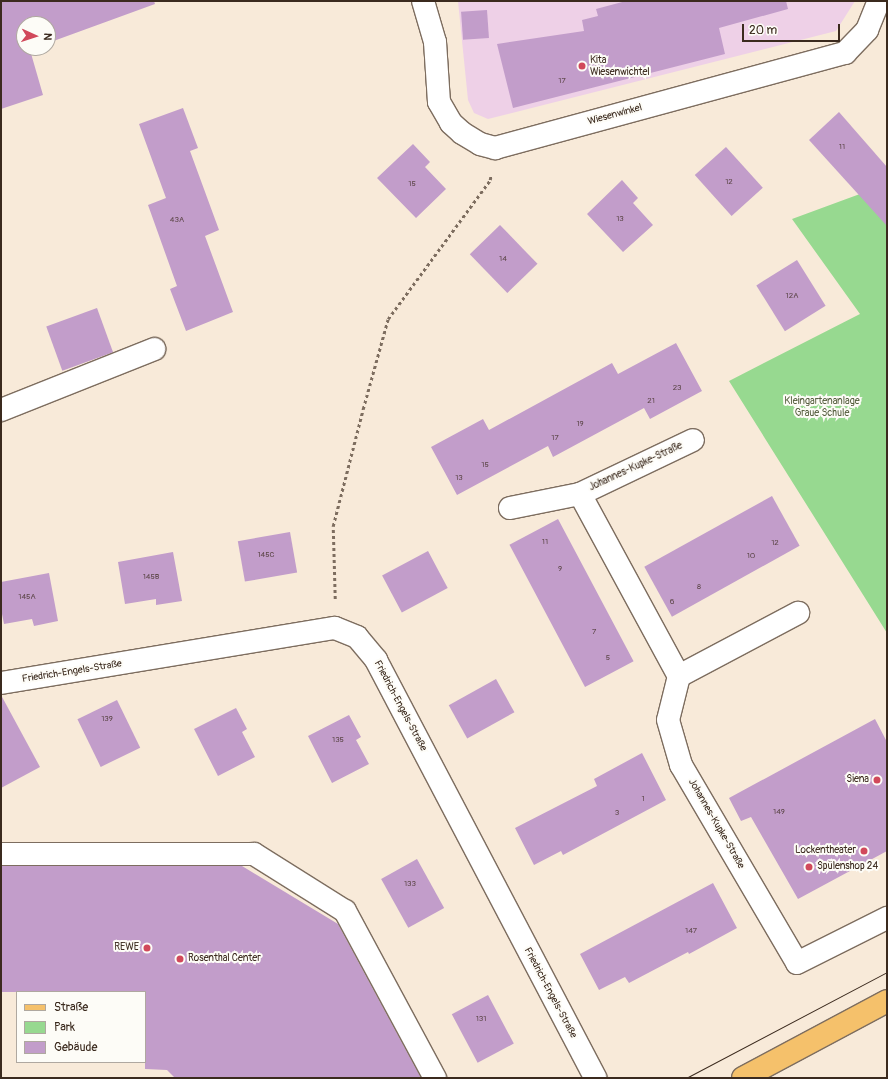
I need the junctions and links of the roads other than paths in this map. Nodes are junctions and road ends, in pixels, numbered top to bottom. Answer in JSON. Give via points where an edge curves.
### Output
{"nodes":[{"id":1,"x":423,"y":1,"type":"edge"},
{"id":2,"x":879,"y":1,"type":"edge"},
{"id":3,"x":154,"y":349,"type":"dead end"},
{"id":4,"x":1,"y":410,"type":"edge"},
{"id":5,"x":693,"y":440,"type":"dead end"},
{"id":6,"x":580,"y":494,"type":"junction"},
{"id":7,"x":510,"y":508,"type":"dead end"},
{"id":8,"x":798,"y":613,"type":"dead end"},
{"id":9,"x":679,"y":676,"type":"junction"},
{"id":10,"x":1,"y":683,"type":"edge"},
{"id":11,"x":1,"y":854,"type":"edge"},
{"id":12,"x":887,"y":918,"type":"edge"},
{"id":13,"x":887,"y":1001,"type":"edge"},
{"id":14,"x":435,"y":1078,"type":"edge"},
{"id":15,"x":595,"y":1078,"type":"edge"},
{"id":16,"x":743,"y":1078,"type":"edge"}],
"edges":[{"from":1,"to":2,"type":"street","name":"Wiesenwinkel","via":[[435,42],[439,102],[451,123],[462,133],[480,144],[495,148],[845,53],[867,30]]},
{"from":3,"to":4,"type":"street"},
{"from":5,"to":6,"type":"street","name":"Johannes-Kupke-Straße"},
{"from":6,"to":7,"type":"street","name":"Johannes-Kupke-Straße"},
{"from":6,"to":9,"type":"street","name":"Johannes-Kupke-Straße"},
{"from":8,"to":9,"type":"street"},
{"from":9,"to":12,"type":"street","name":"Johannes-Kupke-Straße","via":[[668,720],[681,765],[797,963]]},
{"from":10,"to":15,"type":"street","name":"Friedrich-Engels-Straße","via":[[335,628],[357,637],[376,660]]},
{"from":11,"to":14,"type":"street","via":[[254,854],[345,911]]},
{"from":13,"to":16,"type":"main road"}]}
